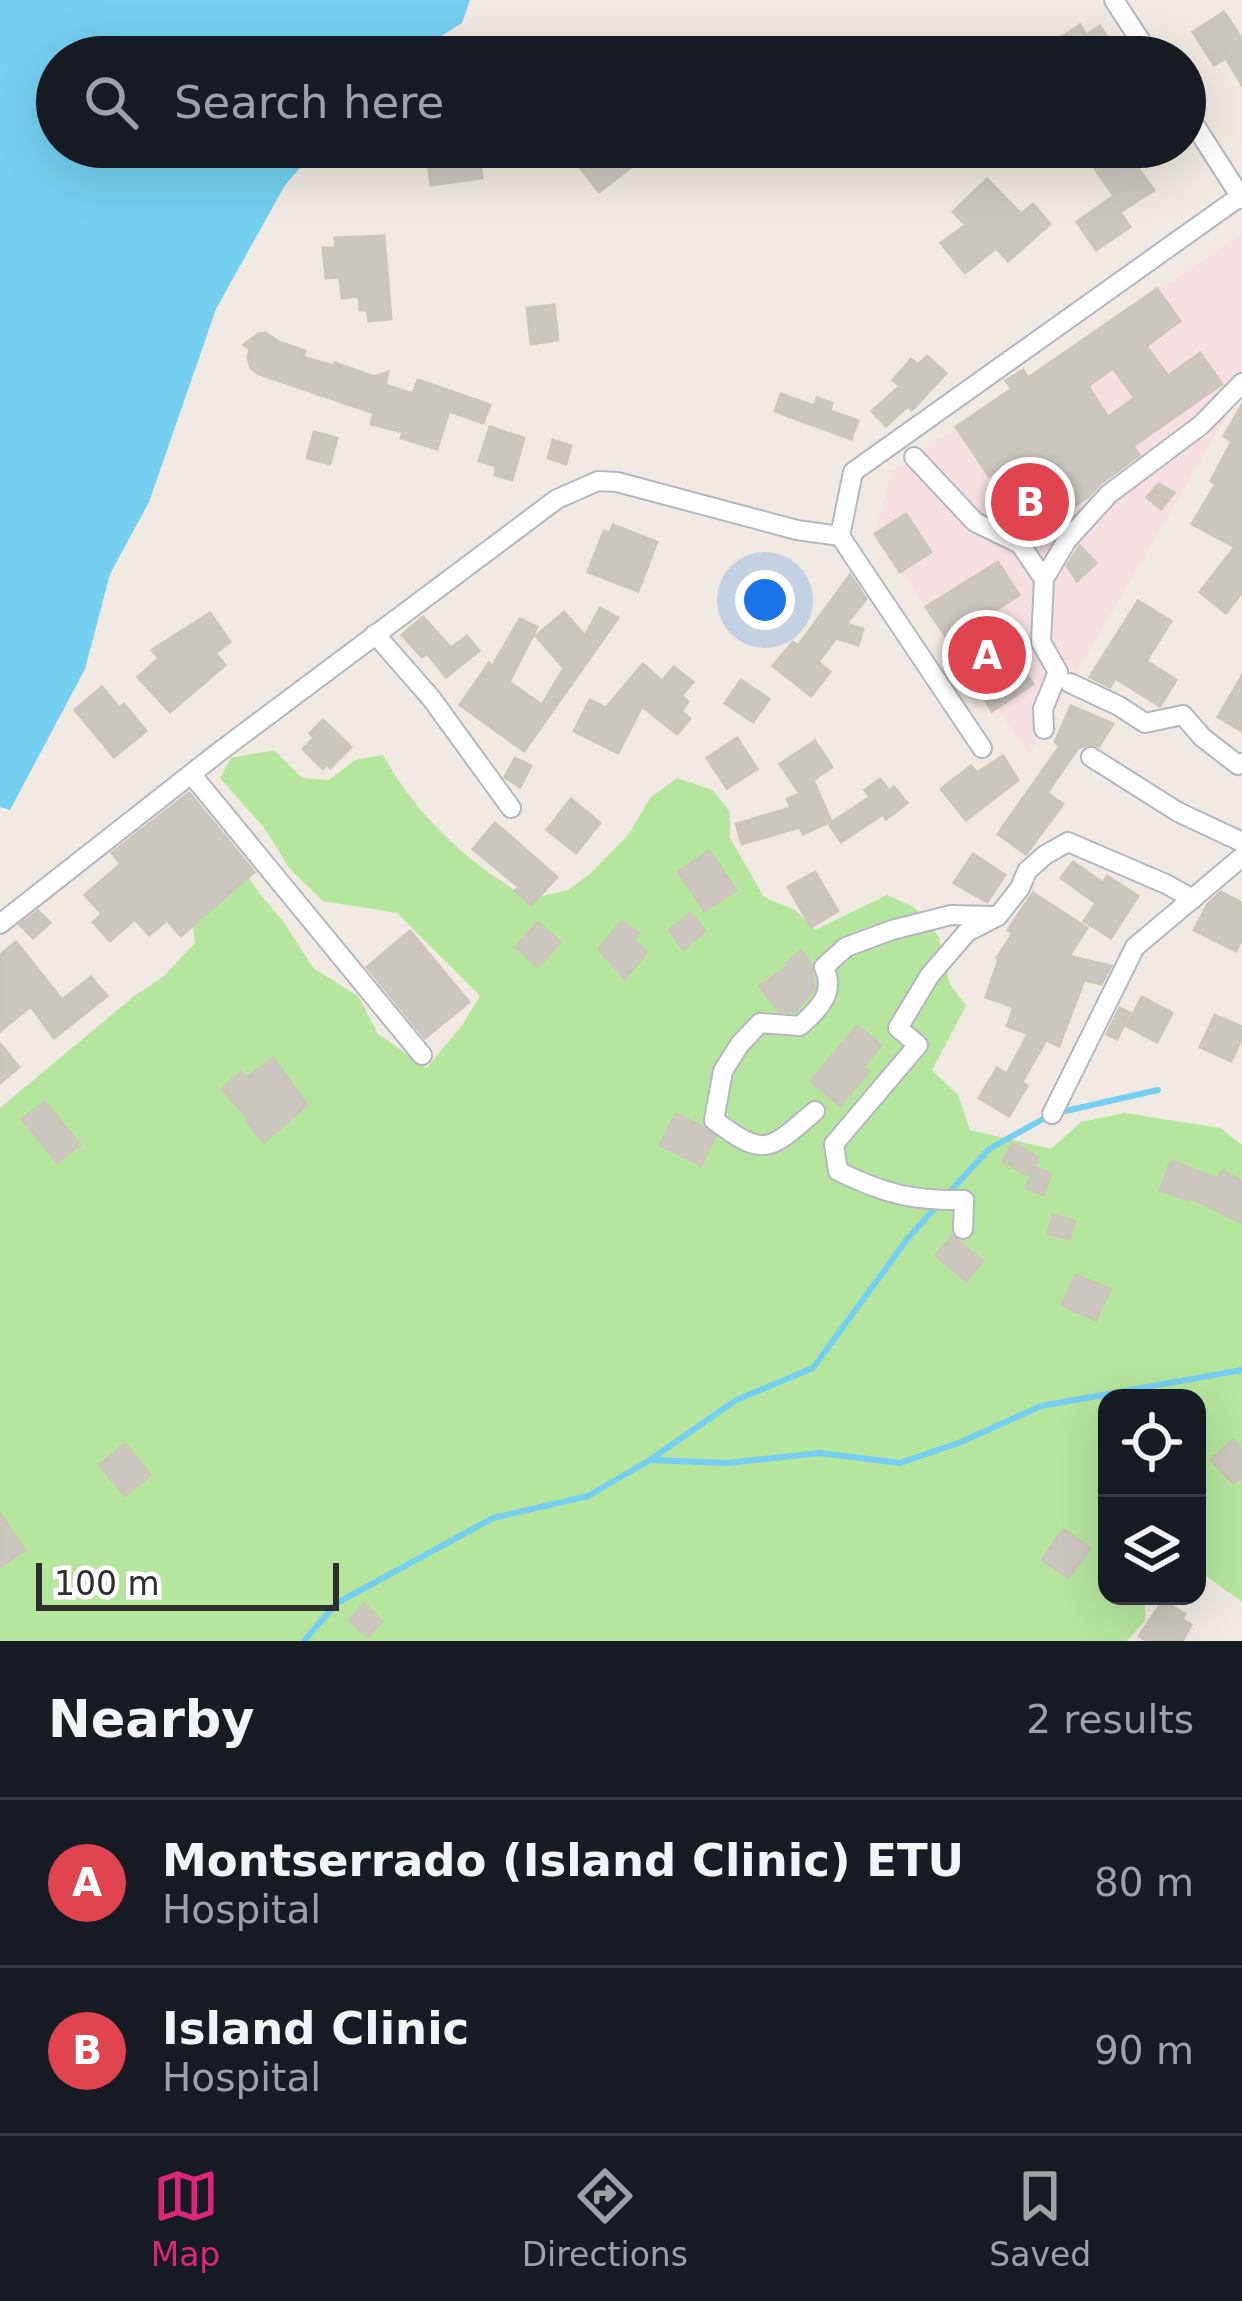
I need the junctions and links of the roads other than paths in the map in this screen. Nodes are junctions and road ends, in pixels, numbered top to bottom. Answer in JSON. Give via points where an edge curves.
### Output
{"nodes":[{"id":1,"x":1114,"y":0,"type":"edge"},
{"id":2,"x":1137,"y":36,"type":"edge"},
{"id":3,"x":1206,"y":142,"type":"edge"},
{"id":4,"x":1242,"y":197,"type":"edge"},
{"id":5,"x":1242,"y":383,"type":"edge"},
{"id":6,"x":914,"y":457,"type":"dead end"},
{"id":7,"x":841,"y":536,"type":"junction"},
{"id":8,"x":1044,"y":579,"type":"junction"},
{"id":9,"x":375,"y":634,"type":"junction"},
{"id":10,"x":1070,"y":683,"type":"dead end"},
{"id":11,"x":1044,"y":729,"type":"dead end"},
{"id":12,"x":982,"y":748,"type":"dead end"},
{"id":13,"x":1091,"y":757,"type":"dead end"},
{"id":14,"x":1242,"y":763,"type":"edge"},
{"id":15,"x":192,"y":775,"type":"junction"},
{"id":16,"x":511,"y":808,"type":"dead end"},
{"id":17,"x":1242,"y":842,"type":"edge"},
{"id":18,"x":1242,"y":857,"type":"edge"},
{"id":19,"x":1193,"y":899,"type":"junction"},
{"id":20,"x":998,"y":916,"type":"junction"},
{"id":21,"x":0,"y":924,"type":"edge"},
{"id":22,"x":422,"y":1054,"type":"dead end"},
{"id":23,"x":815,"y":1111,"type":"dead end"},
{"id":24,"x":1052,"y":1114,"type":"dead end"},
{"id":25,"x":963,"y":1229,"type":"dead end"}],
"edges":[{"from":1,"to":2,"type":"street"},
{"from":3,"to":4,"type":"street"},
{"from":4,"to":7,"type":"street","via":[[853,472]]},
{"from":5,"to":8,"type":"street","via":[[1109,494],[1067,539]]},
{"from":6,"to":8,"type":"street","via":[[975,522],[1020,544]]},
{"from":7,"to":9,"type":"street","via":[[598,482],[543,508]]},
{"from":7,"to":12,"type":"street"},
{"from":8,"to":11,"type":"street","via":[[1041,642],[1058,672]]},
{"from":9,"to":15,"type":"street"},
{"from":9,"to":16,"type":"street"},
{"from":10,"to":14,"type":"street","via":[[1144,723],[1183,715]]},
{"from":13,"to":17,"type":"street"},
{"from":15,"to":21,"type":"street"},
{"from":15,"to":22,"type":"street"},
{"from":18,"to":19,"type":"street"},
{"from":19,"to":20,"type":"street","via":[[1068,842],[1027,871]]},
{"from":19,"to":24,"type":"street","via":[[1135,947]]},
{"from":20,"to":23,"type":"street","via":[[951,915],[846,946],[824,967],[826,1001],[800,1026],[760,1023],[740,1044],[723,1071],[714,1120],[766,1147]]},
{"from":20,"to":25,"type":"street","via":[[967,932],[930,975],[898,1028],[918,1045],[834,1144],[838,1171],[875,1189],[964,1200]]}]}
